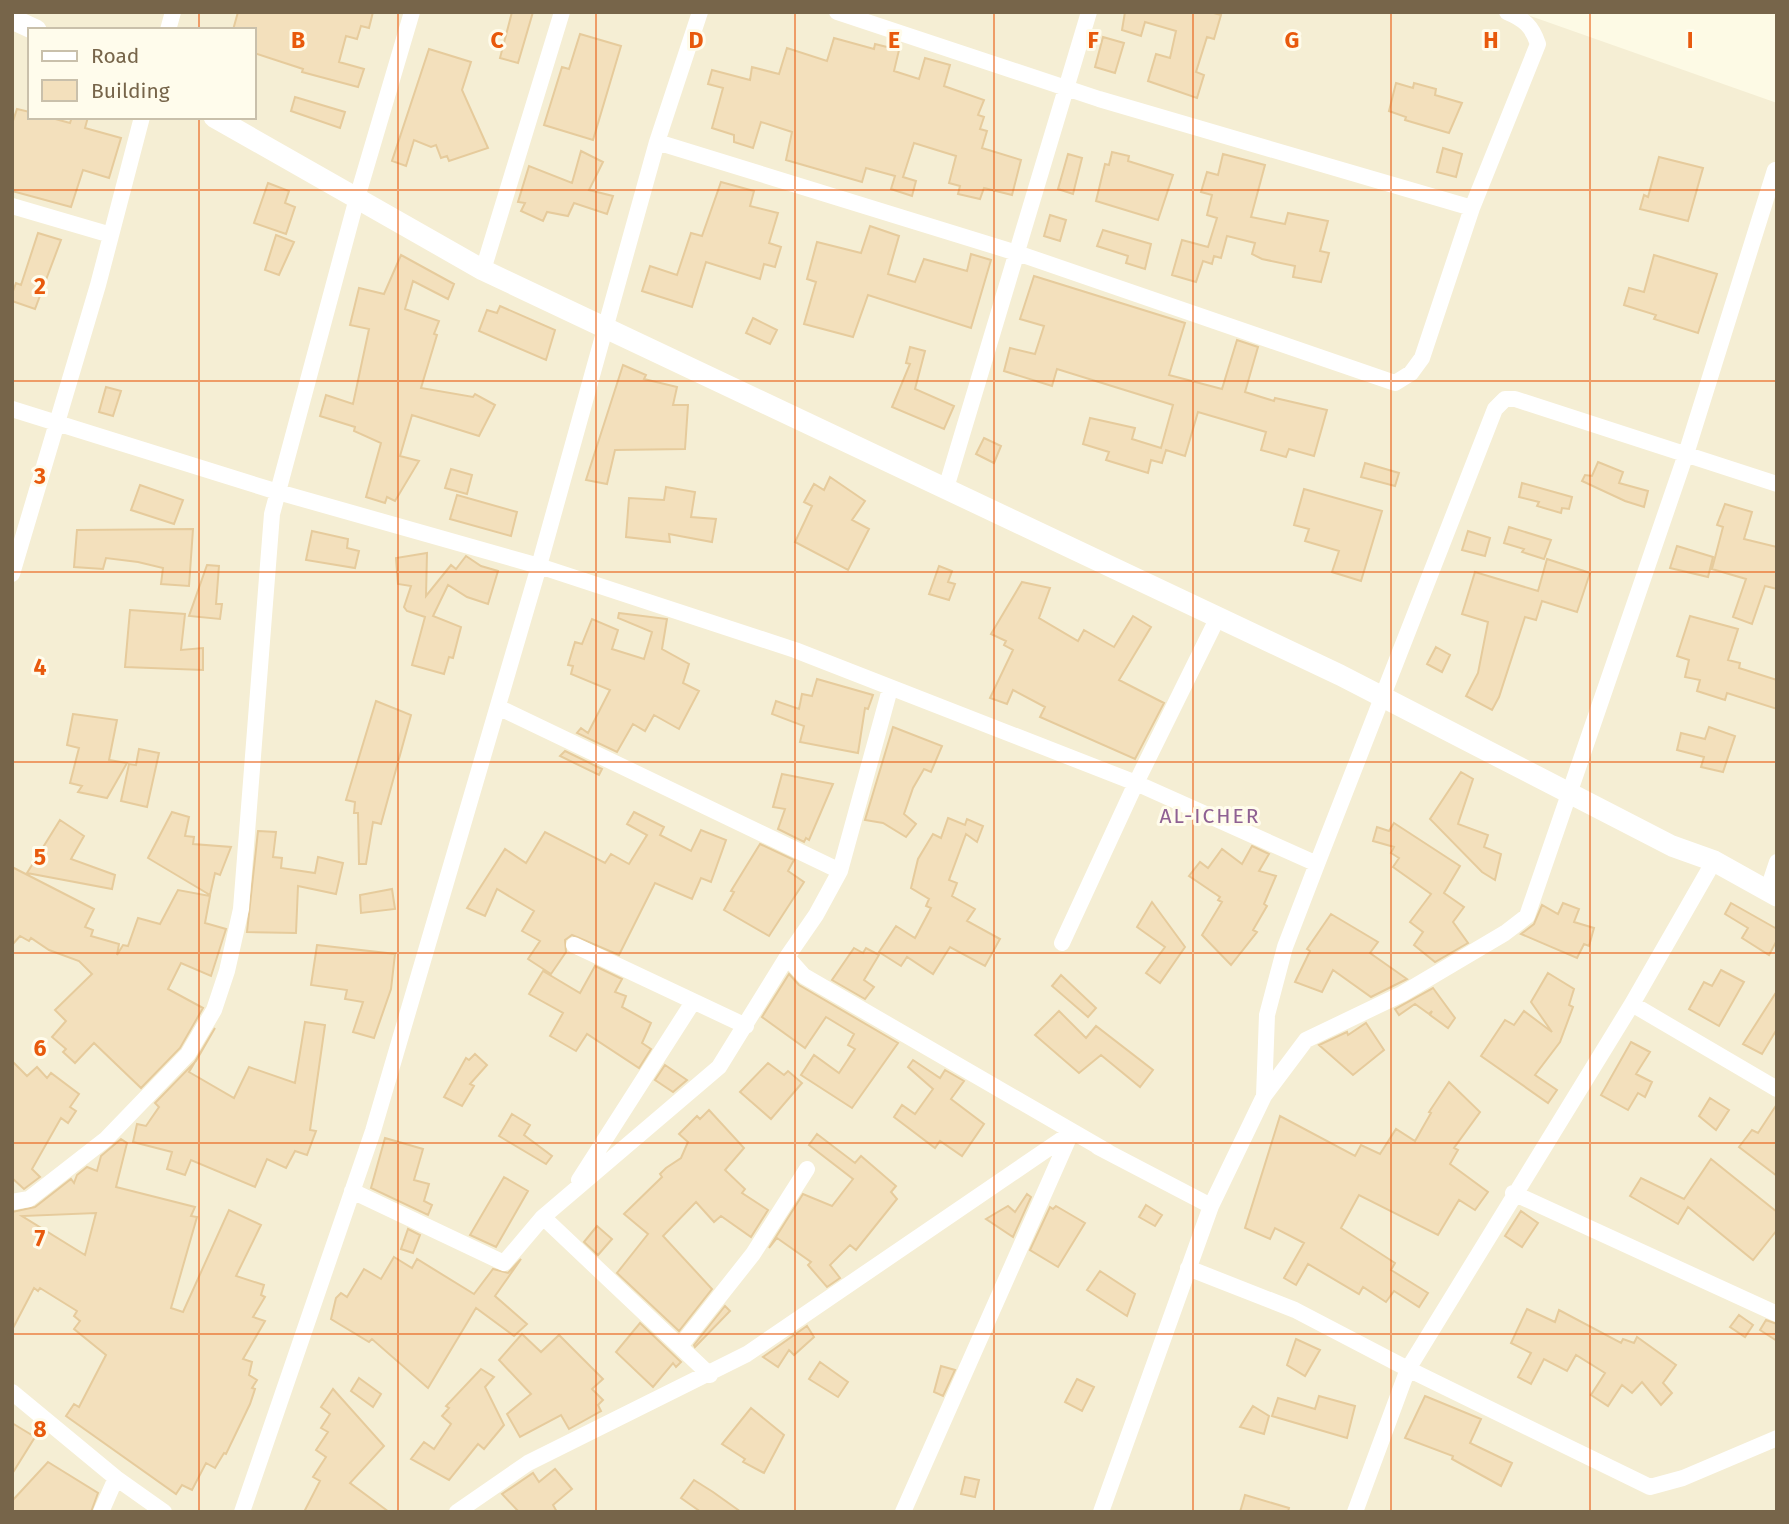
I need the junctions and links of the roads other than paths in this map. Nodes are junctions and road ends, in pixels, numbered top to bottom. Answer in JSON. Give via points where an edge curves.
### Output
{"nodes":[{"id":1,"x":412,"y":12,"type":"edge"},
{"id":2,"x":562,"y":12,"type":"edge"},
{"id":3,"x":700,"y":12,"type":"edge"},
{"id":4,"x":837,"y":12,"type":"edge"},
{"id":5,"x":1089,"y":12,"type":"edge"},
{"id":6,"x":1507,"y":12,"type":"edge"},
{"id":7,"x":12,"y":19,"type":"edge"},
{"id":8,"x":32,"y":28,"type":"edge"},
{"id":9,"x":1067,"y":88,"type":"junction"},
{"id":10,"x":141,"y":119,"type":"edge"},
{"id":11,"x":218,"y":119,"type":"edge"},
{"id":12,"x":657,"y":142,"type":"junction"},
{"id":13,"x":1775,"y":170,"type":"dead end"},
{"id":14,"x":357,"y":198,"type":"junction"},
{"id":15,"x":12,"y":206,"type":"edge"},
{"id":16,"x":1472,"y":208,"type":"junction"},
{"id":17,"x":111,"y":236,"type":"junction"},
{"id":18,"x":1017,"y":253,"type":"junction"},
{"id":19,"x":483,"y":270,"type":"junction"},
{"id":20,"x":603,"y":326,"type":"junction"},
{"id":21,"x":12,"y":409,"type":"edge"},
{"id":22,"x":58,"y":423,"type":"junction"},
{"id":23,"x":1686,"y":454,"type":"junction"},
{"id":24,"x":1777,"y":484,"type":"edge"},
{"id":25,"x":946,"y":488,"type":"junction"},
{"id":26,"x":278,"y":492,"type":"junction"},
{"id":27,"x":15,"y":556,"type":"edge"},
{"id":28,"x":539,"y":566,"type":"junction"},
{"id":29,"x":12,"y":574,"type":"edge"},
{"id":30,"x":1218,"y":617,"type":"junction"},
{"id":31,"x":890,"y":689,"type":"junction"},
{"id":32,"x":1383,"y":698,"type":"junction"},
{"id":33,"x":498,"y":707,"type":"junction"},
{"id":34,"x":1136,"y":783,"type":"junction"},
{"id":35,"x":1569,"y":791,"type":"junction"},
{"id":36,"x":1714,"y":861,"type":"junction"},
{"id":37,"x":1777,"y":862,"type":"edge"},
{"id":38,"x":1318,"y":864,"type":"junction"},
{"id":39,"x":840,"y":871,"type":"junction"},
{"id":40,"x":1772,"y":894,"type":"edge"},
{"id":41,"x":1062,"y":943,"type":"dead end"},
{"id":42,"x":574,"y":945,"type":"dead end"},
{"id":43,"x":787,"y":957,"type":"junction"},
{"id":44,"x":692,"y":1002,"type":"junction"},
{"id":45,"x":1632,"y":1004,"type":"junction"},
{"id":46,"x":746,"y":1026,"type":"junction"},
{"id":47,"x":1777,"y":1089,"type":"edge"},
{"id":48,"x":1264,"y":1096,"type":"junction"},
{"id":49,"x":1071,"y":1133,"type":"junction"},
{"id":50,"x":1108,"y":1152,"type":"junction"},
{"id":51,"x":807,"y":1169,"type":"dead end"},
{"id":52,"x":352,"y":1191,"type":"junction"},
{"id":53,"x":571,"y":1193,"type":"junction"},
{"id":54,"x":1513,"y":1193,"type":"junction"},
{"id":55,"x":12,"y":1202,"type":"edge"},
{"id":56,"x":1210,"y":1206,"type":"junction"},
{"id":57,"x":543,"y":1217,"type":"junction"},
{"id":58,"x":1188,"y":1268,"type":"junction"},
{"id":59,"x":1777,"y":1314,"type":"edge"},
{"id":60,"x":681,"y":1345,"type":"junction"},
{"id":61,"x":1408,"y":1370,"type":"junction"},
{"id":62,"x":710,"y":1375,"type":"junction"},
{"id":63,"x":12,"y":1392,"type":"edge"},
{"id":64,"x":1777,"y":1438,"type":"edge"},
{"id":65,"x":116,"y":1478,"type":"junction"},
{"id":66,"x":101,"y":1512,"type":"edge"},
{"id":67,"x":164,"y":1512,"type":"edge"},
{"id":68,"x":242,"y":1512,"type":"edge"},
{"id":69,"x":457,"y":1512,"type":"edge"},
{"id":70,"x":903,"y":1512,"type":"edge"},
{"id":71,"x":1101,"y":1512,"type":"edge"},
{"id":72,"x":1356,"y":1512,"type":"edge"}],
"edges":[{"from":1,"to":14,"type":"street"},
{"from":2,"to":19,"type":"street"},
{"from":3,"to":12,"type":"street"},
{"from":4,"to":9,"type":"street"},
{"from":5,"to":9,"type":"street"},
{"from":6,"to":16,"type":"street","via":[[1533,28],[1538,44]]},
{"from":7,"to":8,"type":"street"},
{"from":9,"to":16,"type":"street"},
{"from":9,"to":18,"type":"street"},
{"from":10,"to":17,"type":"street"},
{"from":11,"to":14,"type":"street"},
{"from":12,"to":18,"type":"street"},
{"from":12,"to":20,"type":"street"},
{"from":13,"to":23,"type":"street"},
{"from":14,"to":19,"type":"street"},
{"from":14,"to":26,"type":"street"},
{"from":15,"to":17,"type":"street"},
{"from":16,"to":18,"type":"street","via":[[1422,358],[1411,373],[1395,383]]},
{"from":17,"to":22,"type":"street"},
{"from":18,"to":25,"type":"street"},
{"from":19,"to":20,"type":"street"},
{"from":20,"to":25,"type":"street"},
{"from":20,"to":28,"type":"street"},
{"from":21,"to":22,"type":"street"},
{"from":22,"to":26,"type":"street"},
{"from":22,"to":27,"type":"street"},
{"from":23,"to":24,"type":"street"},
{"from":23,"to":32,"type":"street","via":[[1505,399],[1494,409]]},
{"from":23,"to":35,"type":"street"},
{"from":25,"to":30,"type":"street"},
{"from":26,"to":28,"type":"street"},
{"from":26,"to":55,"type":"street","via":[[269,534],[241,909],[214,1010],[188,1054],[106,1139],[29,1199]]},
{"from":27,"to":29,"type":"street"},
{"from":28,"to":31,"type":"street","via":[[795,650]]},
{"from":28,"to":33,"type":"street"},
{"from":30,"to":32,"type":"street"},
{"from":30,"to":34,"type":"street"},
{"from":31,"to":34,"type":"street"},
{"from":31,"to":39,"type":"street"},
{"from":32,"to":35,"type":"street"},
{"from":32,"to":38,"type":"street"},
{"from":33,"to":39,"type":"street"},
{"from":33,"to":52,"type":"street"},
{"from":34,"to":38,"type":"street"},
{"from":34,"to":41,"type":"street"},
{"from":35,"to":36,"type":"street","via":[[1672,846]]},
{"from":35,"to":48,"type":"street","via":[[1527,916],[1521,922],[1402,994],[1306,1040]]},
{"from":36,"to":40,"type":"street"},
{"from":36,"to":45,"type":"street"},
{"from":37,"to":40,"type":"street"},
{"from":38,"to":48,"type":"street","via":[[1285,947],[1267,1015]]},
{"from":39,"to":43,"type":"street"},
{"from":42,"to":44,"type":"street"},
{"from":43,"to":46,"type":"street"},
{"from":43,"to":50,"type":"street","via":[[804,976]]},
{"from":44,"to":46,"type":"street"},
{"from":44,"to":53,"type":"street"},
{"from":45,"to":47,"type":"street"},
{"from":45,"to":54,"type":"street"},
{"from":46,"to":53,"type":"street","via":[[719,1067]]},
{"from":48,"to":56,"type":"street"},
{"from":49,"to":50,"type":"street"},
{"from":49,"to":62,"type":"street"},
{"from":49,"to":70,"type":"street"},
{"from":50,"to":56,"type":"street"},
{"from":51,"to":60,"type":"street","via":[[753,1254]]},
{"from":52,"to":57,"type":"street","via":[[504,1263]]},
{"from":52,"to":68,"type":"street"},
{"from":53,"to":57,"type":"street"},
{"from":54,"to":59,"type":"street"},
{"from":54,"to":61,"type":"street"},
{"from":56,"to":58,"type":"street"},
{"from":57,"to":60,"type":"street"},
{"from":58,"to":61,"type":"street","via":[[1296,1310]]},
{"from":58,"to":71,"type":"street"},
{"from":60,"to":62,"type":"street"},
{"from":61,"to":64,"type":"street","via":[[1650,1487],[1684,1478]]},
{"from":61,"to":72,"type":"street"},
{"from":62,"to":69,"type":"street","via":[[528,1463]]},
{"from":63,"to":65,"type":"street"},
{"from":65,"to":66,"type":"street"},
{"from":65,"to":67,"type":"street"}]}
